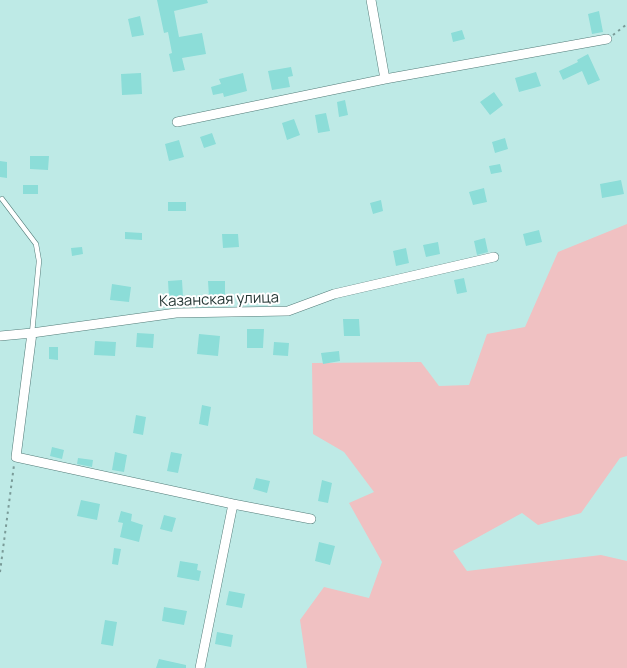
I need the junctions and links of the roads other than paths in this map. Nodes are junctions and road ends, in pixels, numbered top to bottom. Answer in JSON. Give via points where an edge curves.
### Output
{"nodes":[{"id":1,"x":371,"y":0,"type":"edge"},
{"id":2,"x":607,"y":39,"type":"road end"},
{"id":3,"x":385,"y":79,"type":"junction"},
{"id":4,"x":177,"y":122,"type":"dead end"},
{"id":5,"x":2,"y":199,"type":"dead end"},
{"id":6,"x":494,"y":257,"type":"dead end"},
{"id":7,"x":32,"y":333,"type":"junction"},
{"id":8,"x":0,"y":336,"type":"edge"},
{"id":9,"x":234,"y":504,"type":"junction"},
{"id":10,"x":312,"y":519,"type":"dead end"},
{"id":11,"x":200,"y":668,"type":"edge"}],
"edges":[{"from":1,"to":3,"type":"street"},
{"from":2,"to":3,"type":"street"},
{"from":3,"to":4,"type":"street"},
{"from":5,"to":7,"type":"lane","via":[[36,244],[38,252]]},
{"from":6,"to":7,"type":"street","name":"Казанская улица","via":[[334,294],[288,311],[176,313]]},
{"from":7,"to":8,"type":"street","name":"Казанская улица"},
{"from":7,"to":9,"type":"street","via":[[16,457]]},
{"from":9,"to":10,"type":"street"},
{"from":9,"to":11,"type":"street"}]}
